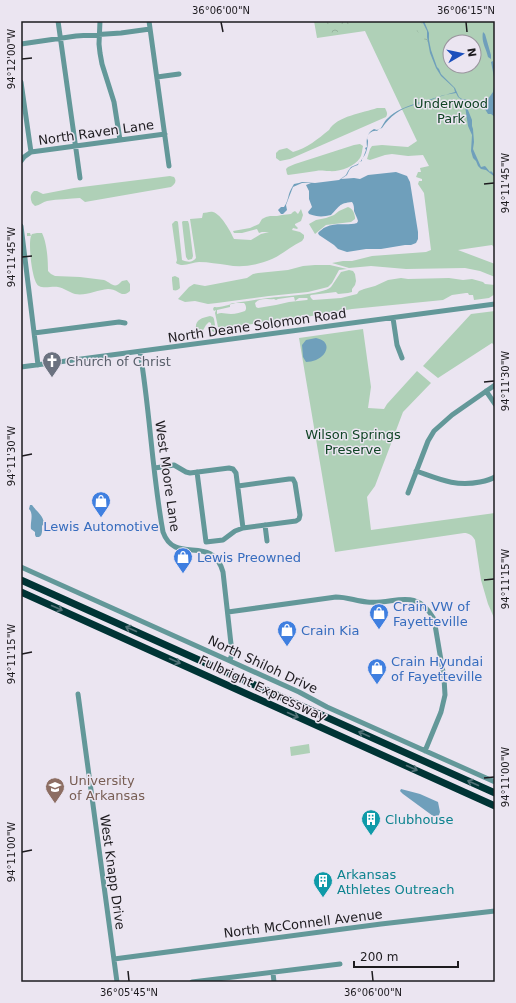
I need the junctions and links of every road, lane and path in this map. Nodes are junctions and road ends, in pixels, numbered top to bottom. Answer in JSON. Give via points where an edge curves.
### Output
{"nodes":[{"id":1,"x":58,"y":21,"type":"edge"},
{"id":2,"x":100,"y":21,"type":"edge"},
{"id":3,"x":149,"y":21,"type":"edge"},
{"id":4,"x":150,"y":29,"type":"junction"},
{"id":5,"x":99,"y":34,"type":"junction"},
{"id":6,"x":60,"y":38,"type":"junction"},
{"id":7,"x":21,"y":44,"type":"edge"},
{"id":8,"x":179,"y":74,"type":"dead end"},
{"id":9,"x":157,"y":77,"type":"junction"},
{"id":10,"x":21,"y":82,"type":"edge"},
{"id":11,"x":165,"y":134,"type":"junction"},
{"id":12,"x":120,"y":140,"type":"junction"},
{"id":13,"x":75,"y":146,"type":"junction"},
{"id":14,"x":31,"y":152,"type":"junction"},
{"id":15,"x":21,"y":161,"type":"edge"},
{"id":16,"x":169,"y":166,"type":"dead end"},
{"id":17,"x":80,"y":178,"type":"dead end"},
{"id":18,"x":21,"y":226,"type":"edge"},
{"id":19,"x":495,"y":304,"type":"edge"},
{"id":20,"x":393,"y":318,"type":"junction"},
{"id":21,"x":126,"y":323,"type":"dead end"},
{"id":22,"x":34,"y":333,"type":"junction"},
{"id":23,"x":140,"y":352,"type":"junction"},
{"id":24,"x":402,"y":358,"type":"dead end"},
{"id":25,"x":38,"y":365,"type":"junction"},
{"id":26,"x":21,"y":367,"type":"edge"},
{"id":27,"x":495,"y":384,"type":"edge"},
{"id":28,"x":486,"y":391,"type":"junction"},
{"id":29,"x":495,"y":404,"type":"edge"},
{"id":30,"x":155,"y":468,"type":"junction"},
{"id":31,"x":416,"y":471,"type":"junction"},
{"id":32,"x":197,"y":472,"type":"junction"},
{"id":33,"x":495,"y":477,"type":"edge"},
{"id":34,"x":238,"y":486,"type":"junction"},
{"id":35,"x":408,"y":493,"type":"dead end"},
{"id":36,"x":265,"y":525,"type":"junction"},
{"id":37,"x":243,"y":528,"type":"junction"},
{"id":38,"x":268,"y":541,"type":"dead end"},
{"id":39,"x":21,"y":567,"type":"edge"},
{"id":40,"x":21,"y":580,"type":"edge"},
{"id":41,"x":21,"y":592,"type":"edge"},
{"id":42,"x":228,"y":612,"type":"junction"},
{"id":43,"x":230,"y":661,"type":"junction"},
{"id":44,"x":78,"y":694,"type":"dead end"},
{"id":45,"x":425,"y":751,"type":"junction"},
{"id":46,"x":495,"y":782,"type":"edge"},
{"id":47,"x":495,"y":793,"type":"edge"},
{"id":48,"x":495,"y":806,"type":"edge"},
{"id":49,"x":495,"y":911,"type":"edge"},
{"id":50,"x":114,"y":959,"type":"junction"},
{"id":51,"x":340,"y":964,"type":"dead end"},
{"id":52,"x":273,"y":973,"type":"junction"},
{"id":53,"x":117,"y":982,"type":"edge"},
{"id":54,"x":192,"y":982,"type":"edge"},
{"id":55,"x":274,"y":982,"type":"edge"}],
"edges":[{"from":1,"to":6,"type":"street"},
{"from":2,"to":5,"type":"street"},
{"from":3,"to":4,"type":"street"},
{"from":4,"to":5,"type":"street"},
{"from":4,"to":9,"type":"street"},
{"from":5,"to":6,"type":"street"},
{"from":5,"to":12,"type":"street","via":[[100,53],[115,108]]},
{"from":6,"to":7,"type":"street"},
{"from":6,"to":13,"type":"street"},
{"from":8,"to":9,"type":"street"},
{"from":9,"to":11,"type":"street"},
{"from":10,"to":14,"type":"street"},
{"from":11,"to":12,"type":"street","name":"North Raven Lane"},
{"from":11,"to":16,"type":"street"},
{"from":12,"to":13,"type":"street","name":"North Raven Lane"},
{"from":13,"to":14,"type":"street","name":"North Raven Lane"},
{"from":13,"to":17,"type":"street"},
{"from":14,"to":15,"type":"street"},
{"from":18,"to":22,"type":"street"},
{"from":19,"to":20,"type":"street","name":"North Deane Solomon Road"},
{"from":20,"to":23,"type":"street","name":"North Deane Solomon Road"},
{"from":20,"to":24,"type":"street","via":[[397,345]]},
{"from":21,"to":22,"type":"street"},
{"from":22,"to":25,"type":"street"},
{"from":23,"to":25,"type":"street","name":"North Deane Solomon Road"},
{"from":23,"to":30,"type":"street","name":"West Moore Lane"},
{"from":25,"to":26,"type":"street","name":"North Deane Solomon Road"},
{"from":27,"to":28,"type":"street"},
{"from":28,"to":29,"type":"street"},
{"from":28,"to":31,"type":"street","via":[[434,431]]},
{"from":30,"to":32,"type":"street","via":[[174,465],[188,473]]},
{"from":30,"to":42,"type":"street","name":"West Moore Lane","via":[[165,536],[175,547],[206,552],[214,556],[223,572]]},
{"from":31,"to":33,"type":"street","via":[[458,484],[475,483]]},
{"from":31,"to":35,"type":"street"},
{"from":32,"to":34,"type":"street","via":[[231,468],[236,473]]},
{"from":32,"to":37,"type":"street","via":[[206,542],[223,540]]},
{"from":34,"to":36,"type":"street","via":[[293,479],[299,519]]},
{"from":34,"to":37,"type":"street"},
{"from":36,"to":37,"type":"street"},
{"from":36,"to":38,"type":"street"},
{"from":39,"to":43,"type":"street","name":"North Shiloh Drive"},
{"from":47,"to":40,"type":"highway","name":"Fulbright Expressway","one_way":true},
{"from":41,"to":48,"type":"highway","name":"Fulbright Expressway","one_way":true},
{"from":42,"to":43,"type":"street","name":"West Moore Lane","via":[[232,653]]},
{"from":42,"to":45,"type":"street","via":[[341,597],[373,603],[409,599],[423,605],[434,618],[445,686],[442,712]]},
{"from":43,"to":45,"type":"street","name":"North Shiloh Drive"},
{"from":44,"to":50,"type":"street","name":"West Knapp Drive"},
{"from":45,"to":46,"type":"street","name":"North Shiloh Drive"},
{"from":49,"to":50,"type":"street","name":"North McConnell Avenue"},
{"from":50,"to":53,"type":"street","name":"West Knapp Drive"},
{"from":51,"to":52,"type":"street"},
{"from":52,"to":54,"type":"street"},
{"from":52,"to":55,"type":"street"}]}
